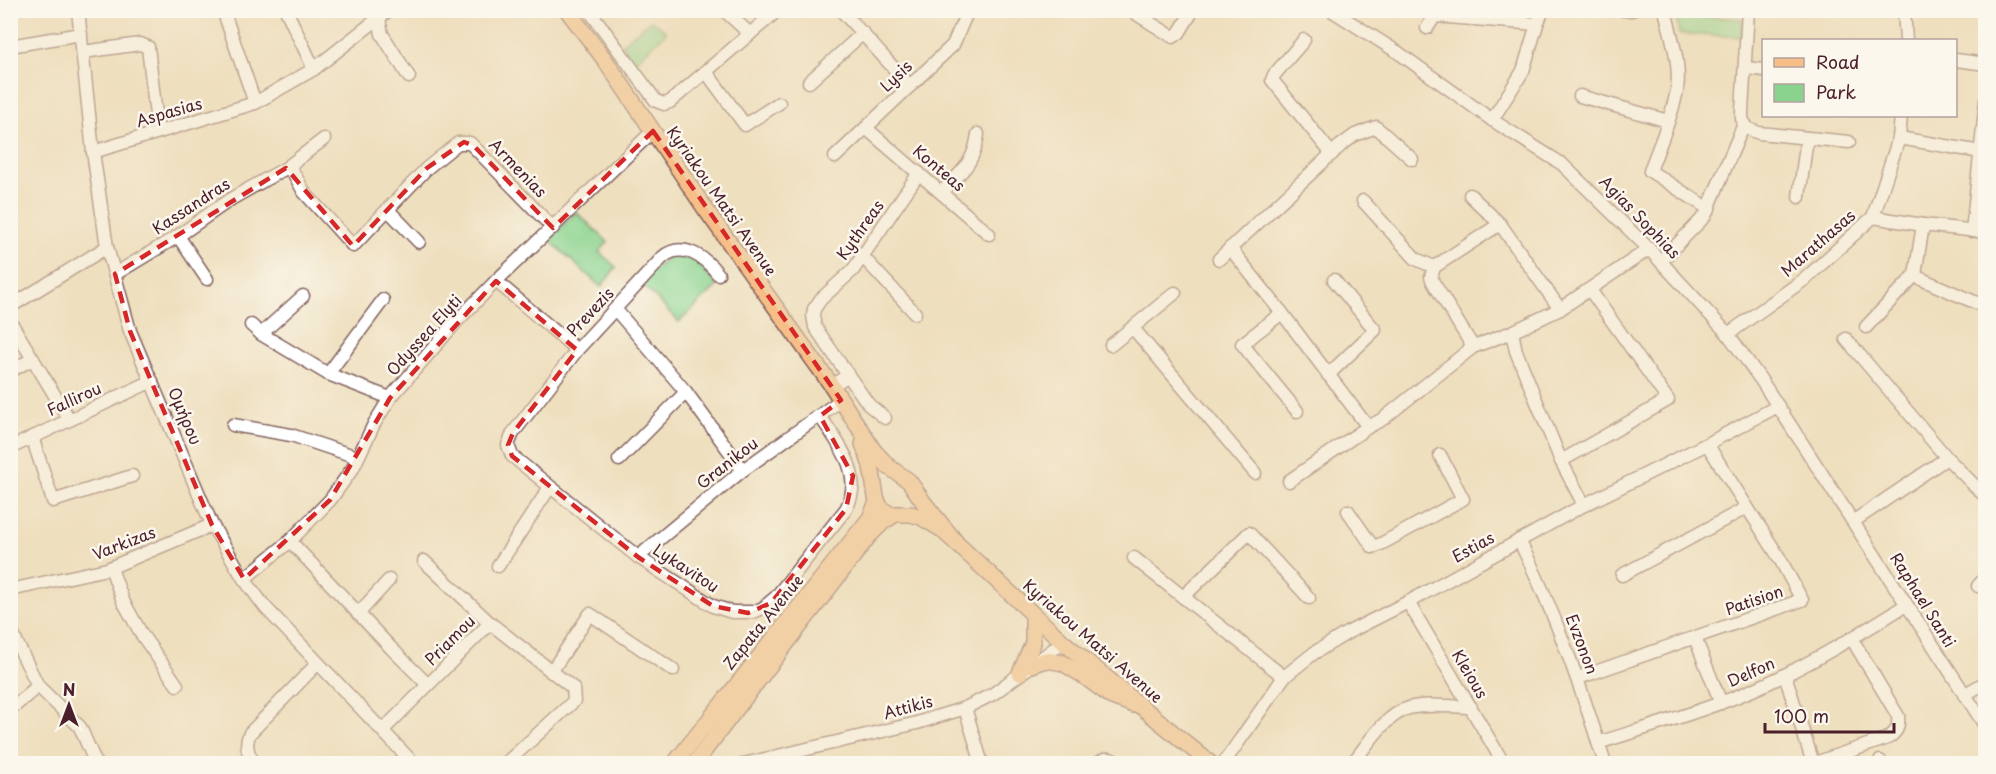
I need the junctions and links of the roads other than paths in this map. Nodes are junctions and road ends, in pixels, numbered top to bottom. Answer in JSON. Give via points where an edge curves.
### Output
{"nodes":[{"id":1,"x":78,"y":10,"type":"edge"},
{"id":2,"x":223,"y":10,"type":"edge"},
{"id":3,"x":286,"y":10,"type":"edge"},
{"id":4,"x":567,"y":10,"type":"edge"},
{"id":5,"x":589,"y":10,"type":"edge"},
{"id":6,"x":724,"y":10,"type":"edge"},
{"id":7,"x":778,"y":10,"type":"edge"},
{"id":8,"x":841,"y":10,"type":"edge"},
{"id":9,"x":968,"y":10,"type":"edge"},
{"id":10,"x":1130,"y":10,"type":"edge"},
{"id":11,"x":1193,"y":10,"type":"edge"},
{"id":12,"x":1330,"y":10,"type":"edge"},
{"id":13,"x":1543,"y":10,"type":"edge"},
{"id":14,"x":1623,"y":10,"type":"edge"},
{"id":15,"x":1632,"y":10,"type":"edge"},
{"id":16,"x":1665,"y":10,"type":"edge"},
{"id":17,"x":1748,"y":10,"type":"edge"},
{"id":18,"x":1904,"y":10,"type":"edge"},
{"id":19,"x":384,"y":15,"type":"edge"},
{"id":20,"x":1537,"y":24,"type":"junction"},
{"id":21,"x":1427,"y":28,"type":"dead end"},
{"id":22,"x":863,"y":33,"type":"junction"},
{"id":23,"x":81,"y":34,"type":"junction"},
{"id":24,"x":750,"y":34,"type":"junction"},
{"id":25,"x":1906,"y":39,"type":"edge"},
{"id":26,"x":1304,"y":40,"type":"dead end"},
{"id":27,"x":10,"y":46,"type":"edge"},
{"id":28,"x":83,"y":52,"type":"junction"},
{"id":29,"x":1957,"y":60,"type":"edge"},
{"id":30,"x":624,"y":61,"type":"junction"},
{"id":31,"x":1986,"y":64,"type":"edge"},
{"id":32,"x":1746,"y":68,"type":"junction"},
{"id":33,"x":314,"y":69,"type":"junction"},
{"id":34,"x":611,"y":69,"type":"junction"},
{"id":35,"x":1762,"y":70,"type":"edge"},
{"id":36,"x":707,"y":73,"type":"junction"},
{"id":37,"x":409,"y":77,"type":"dead end"},
{"id":38,"x":809,"y":82,"type":"dead end"},
{"id":39,"x":910,"y":86,"type":"junction"},
{"id":40,"x":1580,"y":96,"type":"dead end"},
{"id":41,"x":1986,"y":100,"type":"edge"},
{"id":42,"x":255,"y":103,"type":"junction"},
{"id":43,"x":779,"y":103,"type":"dead end"},
{"id":44,"x":1901,"y":117,"type":"edge"},
{"id":45,"x":1492,"y":120,"type":"junction"},
{"id":46,"x":1668,"y":121,"type":"junction"},
{"id":47,"x":1744,"y":124,"type":"junction"},
{"id":48,"x":867,"y":129,"type":"junction"},
{"id":49,"x":653,"y":131,"type":"junction"},
{"id":50,"x":158,"y":132,"type":"junction"},
{"id":51,"x":978,"y":134,"type":"dead end"},
{"id":52,"x":1807,"y":138,"type":"junction"},
{"id":53,"x":1899,"y":138,"type":"junction"},
{"id":54,"x":324,"y":139,"type":"dead end"},
{"id":55,"x":1849,"y":142,"type":"dead end"},
{"id":56,"x":93,"y":152,"type":"junction"},
{"id":57,"x":1981,"y":152,"type":"junction"},
{"id":58,"x":1332,"y":154,"type":"junction"},
{"id":59,"x":835,"y":157,"type":"dead end"},
{"id":60,"x":1412,"y":159,"type":"dead end"},
{"id":61,"x":286,"y":168,"type":"junction"},
{"id":62,"x":919,"y":173,"type":"junction"},
{"id":63,"x":942,"y":192,"type":"junction"},
{"id":64,"x":1470,"y":195,"type":"dead end"},
{"id":65,"x":1799,"y":197,"type":"dead end"},
{"id":66,"x":1363,"y":201,"type":"dead end"},
{"id":67,"x":1709,"y":209,"type":"junction"},
{"id":68,"x":388,"y":210,"type":"junction"},
{"id":69,"x":1872,"y":217,"type":"junction"},
{"id":70,"x":1500,"y":224,"type":"junction"},
{"id":71,"x":1923,"y":225,"type":"junction"},
{"id":72,"x":553,"y":228,"type":"junction"},
{"id":73,"x":1972,"y":231,"type":"junction"},
{"id":74,"x":1986,"y":232,"type":"edge"},
{"id":75,"x":989,"y":234,"type":"dead end"},
{"id":76,"x":178,"y":236,"type":"junction"},
{"id":77,"x":419,"y":242,"type":"dead end"},
{"id":78,"x":107,"y":247,"type":"junction"},
{"id":79,"x":1230,"y":248,"type":"junction"},
{"id":80,"x":1649,"y":249,"type":"junction"},
{"id":81,"x":863,"y":257,"type":"junction"},
{"id":82,"x":1219,"y":259,"type":"dead end"},
{"id":83,"x":1661,"y":261,"type":"junction"},
{"id":84,"x":1434,"y":267,"type":"junction"},
{"id":85,"x":115,"y":274,"type":"junction"},
{"id":86,"x":718,"y":274,"type":"dead end"},
{"id":87,"x":1915,"y":275,"type":"junction"},
{"id":88,"x":207,"y":279,"type":"dead end"},
{"id":89,"x":1334,"y":280,"type":"dead end"},
{"id":90,"x":496,"y":281,"type":"junction"},
{"id":91,"x":1590,"y":290,"type":"junction"},
{"id":92,"x":1175,"y":293,"type":"dead end"},
{"id":93,"x":303,"y":296,"type":"dead end"},
{"id":94,"x":383,"y":300,"type":"dead end"},
{"id":95,"x":1986,"y":307,"type":"edge"},
{"id":96,"x":10,"y":309,"type":"edge"},
{"id":97,"x":1560,"y":309,"type":"junction"},
{"id":98,"x":616,"y":310,"type":"junction"},
{"id":99,"x":915,"y":313,"type":"dead end"},
{"id":100,"x":1282,"y":313,"type":"junction"},
{"id":101,"x":10,"y":321,"type":"edge"},
{"id":102,"x":251,"y":325,"type":"dead end"},
{"id":103,"x":1866,"y":327,"type":"dead end"},
{"id":104,"x":1132,"y":328,"type":"junction"},
{"id":105,"x":1512,"y":332,"type":"junction"},
{"id":106,"x":261,"y":334,"type":"junction"},
{"id":107,"x":1728,"y":334,"type":"junction"},
{"id":108,"x":1846,"y":339,"type":"dead end"},
{"id":109,"x":1111,"y":345,"type":"dead end"},
{"id":110,"x":1473,"y":347,"type":"junction"},
{"id":111,"x":578,"y":350,"type":"junction"},
{"id":112,"x":33,"y":359,"type":"junction"},
{"id":113,"x":10,"y":371,"type":"edge"},
{"id":114,"x":328,"y":374,"type":"junction"},
{"id":115,"x":848,"y":375,"type":"junction"},
{"id":116,"x":1328,"y":375,"type":"junction"},
{"id":117,"x":152,"y":381,"type":"junction"},
{"id":118,"x":832,"y":386,"type":"junction"},
{"id":119,"x":686,"y":392,"type":"junction"},
{"id":120,"x":390,"y":398,"type":"junction"},
{"id":121,"x":844,"y":406,"type":"junction"},
{"id":122,"x":1778,"y":406,"type":"junction"},
{"id":123,"x":1297,"y":411,"type":"dead end"},
{"id":124,"x":820,"y":416,"type":"junction"},
{"id":125,"x":885,"y":418,"type":"dead end"},
{"id":126,"x":69,"y":419,"type":"junction"},
{"id":127,"x":233,"y":425,"type":"dead end"},
{"id":128,"x":1368,"y":427,"type":"junction"},
{"id":129,"x":32,"y":437,"type":"junction"},
{"id":130,"x":1707,"y":444,"type":"junction"},
{"id":131,"x":508,"y":445,"type":"joint"},
{"id":132,"x":10,"y":448,"type":"edge"},
{"id":133,"x":1440,"y":454,"type":"dead end"},
{"id":134,"x":357,"y":457,"type":"junction"},
{"id":135,"x":1947,"y":458,"type":"junction"},
{"id":136,"x":619,"y":459,"type":"dead end"},
{"id":137,"x":1562,"y":461,"type":"junction"},
{"id":138,"x":743,"y":470,"type":"junction"},
{"id":139,"x":1255,"y":473,"type":"dead end"},
{"id":140,"x":900,"y":476,"type":"junction"},
{"id":141,"x":132,"y":477,"type":"dead end"},
{"id":142,"x":1288,"y":481,"type":"dead end"},
{"id":143,"x":549,"y":487,"type":"junction"},
{"id":144,"x":914,"y":489,"type":"junction"},
{"id":145,"x":1985,"y":494,"type":"edge"},
{"id":146,"x":877,"y":496,"type":"junction"},
{"id":147,"x":1584,"y":505,"type":"junction"},
{"id":148,"x":1746,"y":508,"type":"junction"},
{"id":149,"x":1348,"y":511,"type":"dead end"},
{"id":150,"x":899,"y":514,"type":"junction"},
{"id":151,"x":1854,"y":521,"type":"junction"},
{"id":152,"x":212,"y":525,"type":"junction"},
{"id":153,"x":1519,"y":540,"type":"junction"},
{"id":154,"x":290,"y":541,"type":"junction"},
{"id":155,"x":955,"y":541,"type":"junction"},
{"id":156,"x":638,"y":557,"type":"junction"},
{"id":157,"x":1134,"y":558,"type":"dead end"},
{"id":158,"x":424,"y":561,"type":"dead end"},
{"id":159,"x":498,"y":566,"type":"dead end"},
{"id":160,"x":111,"y":567,"type":"junction"},
{"id":161,"x":1622,"y":575,"type":"dead end"},
{"id":162,"x":244,"y":579,"type":"junction"},
{"id":163,"x":389,"y":580,"type":"dead end"},
{"id":164,"x":10,"y":590,"type":"edge"},
{"id":165,"x":1183,"y":597,"type":"junction"},
{"id":166,"x":1309,"y":598,"type":"dead end"},
{"id":167,"x":1408,"y":602,"type":"junction"},
{"id":168,"x":1906,"y":605,"type":"junction"},
{"id":169,"x":358,"y":614,"type":"junction"},
{"id":170,"x":1033,"y":615,"type":"junction"},
{"id":171,"x":490,"y":623,"type":"junction"},
{"id":172,"x":10,"y":629,"type":"edge"},
{"id":173,"x":1695,"y":638,"type":"junction"},
{"id":174,"x":1852,"y":639,"type":"junction"},
{"id":175,"x":1063,"y":642,"type":"junction"},
{"id":176,"x":318,"y":663,"type":"junction"},
{"id":177,"x":1026,"y":669,"type":"junction"},
{"id":178,"x":673,"y":670,"type":"dead end"},
{"id":179,"x":551,"y":672,"type":"junction"},
{"id":180,"x":1785,"y":675,"type":"junction"},
{"id":181,"x":1284,"y":677,"type":"junction"},
{"id":182,"x":1578,"y":678,"type":"junction"},
{"id":183,"x":1986,"y":682,"type":"edge"},
{"id":184,"x":177,"y":685,"type":"dead end"},
{"id":185,"x":428,"y":685,"type":"junction"},
{"id":186,"x":38,"y":686,"type":"junction"},
{"id":187,"x":1964,"y":695,"type":"junction"},
{"id":188,"x":1721,"y":703,"type":"junction"},
{"id":189,"x":1471,"y":707,"type":"junction"},
{"id":190,"x":965,"y":708,"type":"junction"},
{"id":191,"x":1143,"y":708,"type":"junction"},
{"id":192,"x":10,"y":710,"type":"edge"},
{"id":193,"x":1986,"y":727,"type":"edge"},
{"id":194,"x":383,"y":730,"type":"junction"},
{"id":195,"x":1598,"y":743,"type":"junction"},
{"id":196,"x":776,"y":760,"type":"edge"},
{"id":197,"x":1813,"y":763,"type":"edge"},
{"id":198,"x":96,"y":764,"type":"edge"},
{"id":199,"x":255,"y":764,"type":"edge"},
{"id":200,"x":414,"y":764,"type":"edge"},
{"id":201,"x":505,"y":764,"type":"edge"},
{"id":202,"x":674,"y":764,"type":"edge"},
{"id":203,"x":694,"y":764,"type":"edge"},
{"id":204,"x":744,"y":764,"type":"edge"},
{"id":205,"x":982,"y":764,"type":"edge"},
{"id":206,"x":1097,"y":764,"type":"edge"},
{"id":207,"x":1117,"y":764,"type":"edge"},
{"id":208,"x":1211,"y":764,"type":"edge"},
{"id":209,"x":1222,"y":764,"type":"edge"},
{"id":210,"x":1352,"y":764,"type":"edge"},
{"id":211,"x":1504,"y":764,"type":"edge"},
{"id":212,"x":1605,"y":764,"type":"edge"}],
"edges":[{"from":1,"to":23,"type":"street","name":"Ομήρου"},
{"from":2,"to":42,"type":"street"},
{"from":3,"to":33,"type":"street"},
{"from":4,"to":34,"type":"main road","name":"Kyriakou Matsi Avenue"},
{"from":5,"to":30,"type":"street"},
{"from":6,"to":24,"type":"street"},
{"from":7,"to":24,"type":"street"},
{"from":8,"to":22,"type":"street"},
{"from":9,"to":39,"type":"street","name":"Lysis","via":[[953,45]]},
{"from":10,"to":11,"type":"street","via":[[1173,37]]},
{"from":12,"to":45,"type":"street","name":"Agias Sophias","via":[[1399,53]]},
{"from":13,"to":20,"type":"street"},
{"from":14,"to":15,"type":"street"},
{"from":16,"to":46,"type":"street","via":[[1677,69],[1677,89]]},
{"from":17,"to":32,"type":"street"},
{"from":18,"to":25,"type":"street"},
{"from":19,"to":33,"type":"street","name":"Aspasias"},
{"from":19,"to":37,"type":"street","via":[[382,34]]},
{"from":20,"to":21,"type":"street","via":[[1436,16]]},
{"from":20,"to":45,"type":"street","via":[[1522,71]]},
{"from":22,"to":38,"type":"street"},
{"from":22,"to":39,"type":"street"},
{"from":23,"to":27,"type":"street"},
{"from":23,"to":28,"type":"street","name":"Ομήρου"},
{"from":24,"to":36,"type":"street"},
{"from":26,"to":58,"type":"street","via":[[1272,80]]},
{"from":28,"to":50,"type":"street","via":[[140,44],[148,47]]},
{"from":28,"to":56,"type":"street","name":"Ομήρου"},
{"from":29,"to":31,"type":"street"},
{"from":30,"to":34,"type":"street"},
{"from":30,"to":36,"type":"street","via":[[656,101],[664,104]]},
{"from":32,"to":35,"type":"street"},
{"from":32,"to":47,"type":"street"},
{"from":33,"to":42,"type":"street","name":"Aspasias"},
{"from":34,"to":49,"type":"main road","name":"Kyriakou Matsi Avenue"},
{"from":36,"to":43,"type":"street","via":[[745,125]]},
{"from":39,"to":48,"type":"street","name":"Lysis"},
{"from":40,"to":46,"type":"street"},
{"from":41,"to":57,"type":"street"},
{"from":42,"to":50,"type":"street","name":"Aspasias"},
{"from":44,"to":53,"type":"street","name":"Marathasas"},
{"from":45,"to":80,"type":"street","name":"Agias Sophias","via":[[1562,164]]},
{"from":46,"to":67,"type":"street","via":[[1650,171]]},
{"from":47,"to":52,"type":"street","via":[[1752,132]]},
{"from":47,"to":67,"type":"street"},
{"from":48,"to":59,"type":"street","name":"Lysis"},
{"from":48,"to":62,"type":"street","name":"Konteas"},
{"from":49,"to":72,"type":"street","name":"Odyssea Elyti"},
{"from":49,"to":118,"type":"main road","name":"Kyriakou Matsi Avenue"},
{"from":50,"to":56,"type":"street","name":"Aspasias"},
{"from":51,"to":63,"type":"street","via":[[976,152],[968,165]]},
{"from":52,"to":55,"type":"street"},
{"from":52,"to":65,"type":"street"},
{"from":53,"to":57,"type":"street"},
{"from":53,"to":69,"type":"street","name":"Marathasas"},
{"from":54,"to":61,"type":"street","name":"Kassandras"},
{"from":56,"to":78,"type":"street","name":"Ομήρου"},
{"from":57,"to":73,"type":"street"},
{"from":58,"to":60,"type":"street","via":[[1355,135],[1376,127]]},
{"from":58,"to":79,"type":"street"},
{"from":61,"to":68,"type":"street","name":"Armenias","via":[[353,246]]},
{"from":61,"to":76,"type":"street","name":"Kassandras","via":[[231,199]]},
{"from":62,"to":63,"type":"street","name":"Konteas"},
{"from":62,"to":81,"type":"street","name":"Kythreas"},
{"from":63,"to":75,"type":"street","name":"Konteas"},
{"from":64,"to":70,"type":"street"},
{"from":66,"to":84,"type":"street","via":[[1416,259]]},
{"from":67,"to":83,"type":"street"},
{"from":68,"to":72,"type":"street","name":"Armenias","via":[[427,168],[458,143],[470,143]]},
{"from":68,"to":77,"type":"street"},
{"from":69,"to":71,"type":"street"},
{"from":69,"to":107,"type":"street","name":"Marathasas","via":[[1805,279]]},
{"from":70,"to":84,"type":"street"},
{"from":70,"to":97,"type":"street"},
{"from":71,"to":73,"type":"street"},
{"from":71,"to":87,"type":"street"},
{"from":72,"to":90,"type":"street","name":"Odyssea Elyti"},
{"from":73,"to":74,"type":"street"},
{"from":76,"to":85,"type":"street","name":"Kassandras"},
{"from":76,"to":88,"type":"street"},
{"from":78,"to":85,"type":"street","name":"Ομήρου"},
{"from":78,"to":96,"type":"street"},
{"from":79,"to":82,"type":"street"},
{"from":79,"to":100,"type":"street"},
{"from":80,"to":83,"type":"street","name":"Agias Sophias"},
{"from":80,"to":91,"type":"street"},
{"from":81,"to":99,"type":"street"},
{"from":81,"to":115,"type":"street","name":"Kythreas","via":[[817,303],[813,315],[819,332]]},
{"from":83,"to":107,"type":"street","name":"Agias Sophias"},
{"from":84,"to":110,"type":"street","via":[[1432,282]]},
{"from":85,"to":117,"type":"street","name":"Ομήρου","via":[[130,331]]},
{"from":86,"to":98,"type":"street","name":"Prevezis","via":[[699,256],[672,251],[658,261]]},
{"from":87,"to":95,"type":"street"},
{"from":87,"to":103,"type":"street"},
{"from":89,"to":116,"type":"street","via":[[1375,330]]},
{"from":90,"to":111,"type":"street"},
{"from":90,"to":120,"type":"street","name":"Odyssea Elyti"},
{"from":91,"to":97,"type":"street"},
{"from":91,"to":137,"type":"street","via":[[1668,400]]},
{"from":92,"to":104,"type":"street"},
{"from":93,"to":106,"type":"street"},
{"from":94,"to":114,"type":"street"},
{"from":97,"to":105,"type":"street"},
{"from":98,"to":111,"type":"street","name":"Prevezis"},
{"from":98,"to":119,"type":"street"},
{"from":100,"to":116,"type":"street"},
{"from":100,"to":123,"type":"street","via":[[1242,344]]},
{"from":101,"to":112,"type":"street"},
{"from":102,"to":106,"type":"street"},
{"from":104,"to":109,"type":"street"},
{"from":104,"to":139,"type":"street"},
{"from":105,"to":110,"type":"street"},
{"from":105,"to":137,"type":"street","via":[[1516,351]]},
{"from":106,"to":114,"type":"street"},
{"from":107,"to":122,"type":"street","name":"Agias Sophias"},
{"from":108,"to":135,"type":"street"},
{"from":110,"to":128,"type":"street"},
{"from":111,"to":131,"type":"street","name":"Prevezis","via":[[513,433]]},
{"from":112,"to":113,"type":"street"},
{"from":112,"to":126,"type":"street"},
{"from":114,"to":120,"type":"street"},
{"from":115,"to":118,"type":"street"},
{"from":115,"to":125,"type":"street","name":"Kythreas","via":[[869,405]]},
{"from":116,"to":128,"type":"street"},
{"from":117,"to":126,"type":"street","name":"Fallirou"},
{"from":117,"to":152,"type":"street","name":"Ομήρου"},
{"from":118,"to":121,"type":"main road","name":"Kyriakou Matsi Avenue"},
{"from":119,"to":136,"type":"street"},
{"from":119,"to":138,"type":"street"},
{"from":120,"to":134,"type":"street","name":"Odyssea Elyti"},
{"from":121,"to":124,"type":"street","name":"Granikou"},
{"from":121,"to":140,"type":"main road","name":"Kyriakou Matsi Avenue","via":[[874,451]]},
{"from":121,"to":146,"type":"main road","name":"Kyriakou Matsi Avenue","via":[[871,465]]},
{"from":122,"to":130,"type":"street","name":"Estias"},
{"from":122,"to":151,"type":"street","name":"Agias Sophias"},
{"from":124,"to":138,"type":"street","name":"Granikou"},
{"from":124,"to":156,"type":"street","name":"Lykavitou","via":[[850,466],[854,482],[851,499],[766,606],[748,613],[719,608]]},
{"from":126,"to":129,"type":"street","name":"Fallirou"},
{"from":127,"to":134,"type":"street","via":[[291,435]]},
{"from":128,"to":142,"type":"street"},
{"from":129,"to":132,"type":"street","name":"Fallirou"},
{"from":129,"to":141,"type":"street","via":[[53,501]]},
{"from":130,"to":147,"type":"street","name":"Estias"},
{"from":130,"to":148,"type":"street","name":"Patision"},
{"from":131,"to":143,"type":"street","name":"Lykavitou","via":[[512,456]]},
{"from":133,"to":149,"type":"street","via":[[1463,499],[1373,547]]},
{"from":134,"to":154,"type":"street","name":"Odyssea Elyti","via":[[330,500]]},
{"from":135,"to":145,"type":"street"},
{"from":135,"to":151,"type":"street"},
{"from":137,"to":147,"type":"street"},
{"from":138,"to":156,"type":"street","name":"Granikou"},
{"from":140,"to":144,"type":"main road","name":"Kyriakou Matsi Avenue"},
{"from":140,"to":146,"type":"main road","via":[[885,479]]},
{"from":143,"to":156,"type":"street","name":"Lykavitou"},
{"from":143,"to":159,"type":"street"},
{"from":144,"to":150,"type":"main road","via":[[914,503]]},
{"from":144,"to":155,"type":"main road","name":"Kyriakou Matsi Avenue"},
{"from":146,"to":150,"type":"main road","name":"Kyriakou Matsi Avenue","via":[[884,511]]},
{"from":146,"to":202,"type":"main road","name":"Zapata Avenue","via":[[870,518]]},
{"from":147,"to":153,"type":"street","name":"Estias"},
{"from":148,"to":161,"type":"street"},
{"from":148,"to":173,"type":"street","name":"Patision","via":[[1802,600]]},
{"from":150,"to":155,"type":"main road","name":"Kyriakou Matsi Avenue","via":[[926,520]]},
{"from":150,"to":203,"type":"main road","name":"Zapata Avenue","via":[[883,522],[868,537]]},
{"from":151,"to":168,"type":"street","name":"Raphael Santi"},
{"from":152,"to":160,"type":"street","name":"Varkizas"},
{"from":152,"to":162,"type":"street","name":"Ομήρου"},
{"from":153,"to":167,"type":"street","name":"Estias"},
{"from":153,"to":182,"type":"street","name":"Evzonon","via":[[1541,583]]},
{"from":154,"to":162,"type":"street","name":"Odyssea Elyti"},
{"from":154,"to":169,"type":"street"},
{"from":155,"to":170,"type":"main road","name":"Kyriakou Matsi Avenue"},
{"from":157,"to":165,"type":"street"},
{"from":158,"to":171,"type":"street"},
{"from":160,"to":164,"type":"street","name":"Varkizas"},
{"from":160,"to":184,"type":"street","via":[[123,601],[142,635]]},
{"from":162,"to":176,"type":"street","name":"Ομήρου"},
{"from":163,"to":169,"type":"street"},
{"from":165,"to":166,"type":"street","via":[[1249,533]]},
{"from":165,"to":181,"type":"street"},
{"from":167,"to":181,"type":"street","name":"Estias","via":[[1331,642]]},
{"from":167,"to":189,"type":"street","name":"Kleious"},
{"from":168,"to":174,"type":"street","name":"Delfon"},
{"from":168,"to":187,"type":"street","name":"Raphael Santi"},
{"from":169,"to":185,"type":"street"},
{"from":170,"to":175,"type":"main road","name":"Kyriakou Matsi Avenue"},
{"from":170,"to":177,"type":"main road","via":[[1033,643]]},
{"from":171,"to":179,"type":"street","name":"Priamou"},
{"from":171,"to":185,"type":"street","name":"Priamou"},
{"from":172,"to":186,"type":"street"},
{"from":173,"to":182,"type":"street","name":"Patision"},
{"from":173,"to":188,"type":"street"},
{"from":174,"to":180,"type":"street","name":"Delfon"},
{"from":174,"to":197,"type":"street","via":[[1898,716],[1898,728],[1888,738]]},
{"from":175,"to":177,"type":"street","name":"Attikis"},
{"from":175,"to":191,"type":"main road","name":"Kyriakou Matsi Avenue"},
{"from":176,"to":194,"type":"street","name":"Ομήρου"},
{"from":176,"to":199,"type":"street","via":[[250,732],[247,745]]},
{"from":177,"to":190,"type":"street","name":"Attikis","via":[[993,694]]},
{"from":177,"to":191,"type":"main road","via":[[1046,660],[1063,663],[1112,698]]},
{"from":178,"to":179,"type":"street","via":[[590,614]]},
{"from":179,"to":201,"type":"street","name":"Priamou","via":[[573,688],[574,701]]},
{"from":180,"to":188,"type":"street","name":"Delfon"},
{"from":180,"to":197,"type":"street"},
{"from":181,"to":209,"type":"street","name":"Estias"},
{"from":182,"to":195,"type":"street","name":"Evzonon"},
{"from":183,"to":187,"type":"street"},
{"from":185,"to":194,"type":"street","name":"Priamou"},
{"from":186,"to":192,"type":"street"},
{"from":186,"to":198,"type":"street","via":[[80,727]]},
{"from":187,"to":193,"type":"street","name":"Raphael Santi"},
{"from":188,"to":195,"type":"street","name":"Delfon"},
{"from":189,"to":210,"type":"street","via":[[1404,710],[1384,724]]},
{"from":189,"to":211,"type":"street","name":"Kleious"},
{"from":190,"to":196,"type":"street","name":"Attikis"},
{"from":190,"to":205,"type":"street"},
{"from":191,"to":208,"type":"main road","name":"Kyriakou Matsi Avenue"},
{"from":194,"to":200,"type":"street","name":"Ομήρου"},
{"from":195,"to":212,"type":"street","name":"Evzonon"},
{"from":196,"to":204,"type":"street","name":"Attikis"},
{"from":206,"to":207,"type":"street","via":[[1108,758]]}]}
